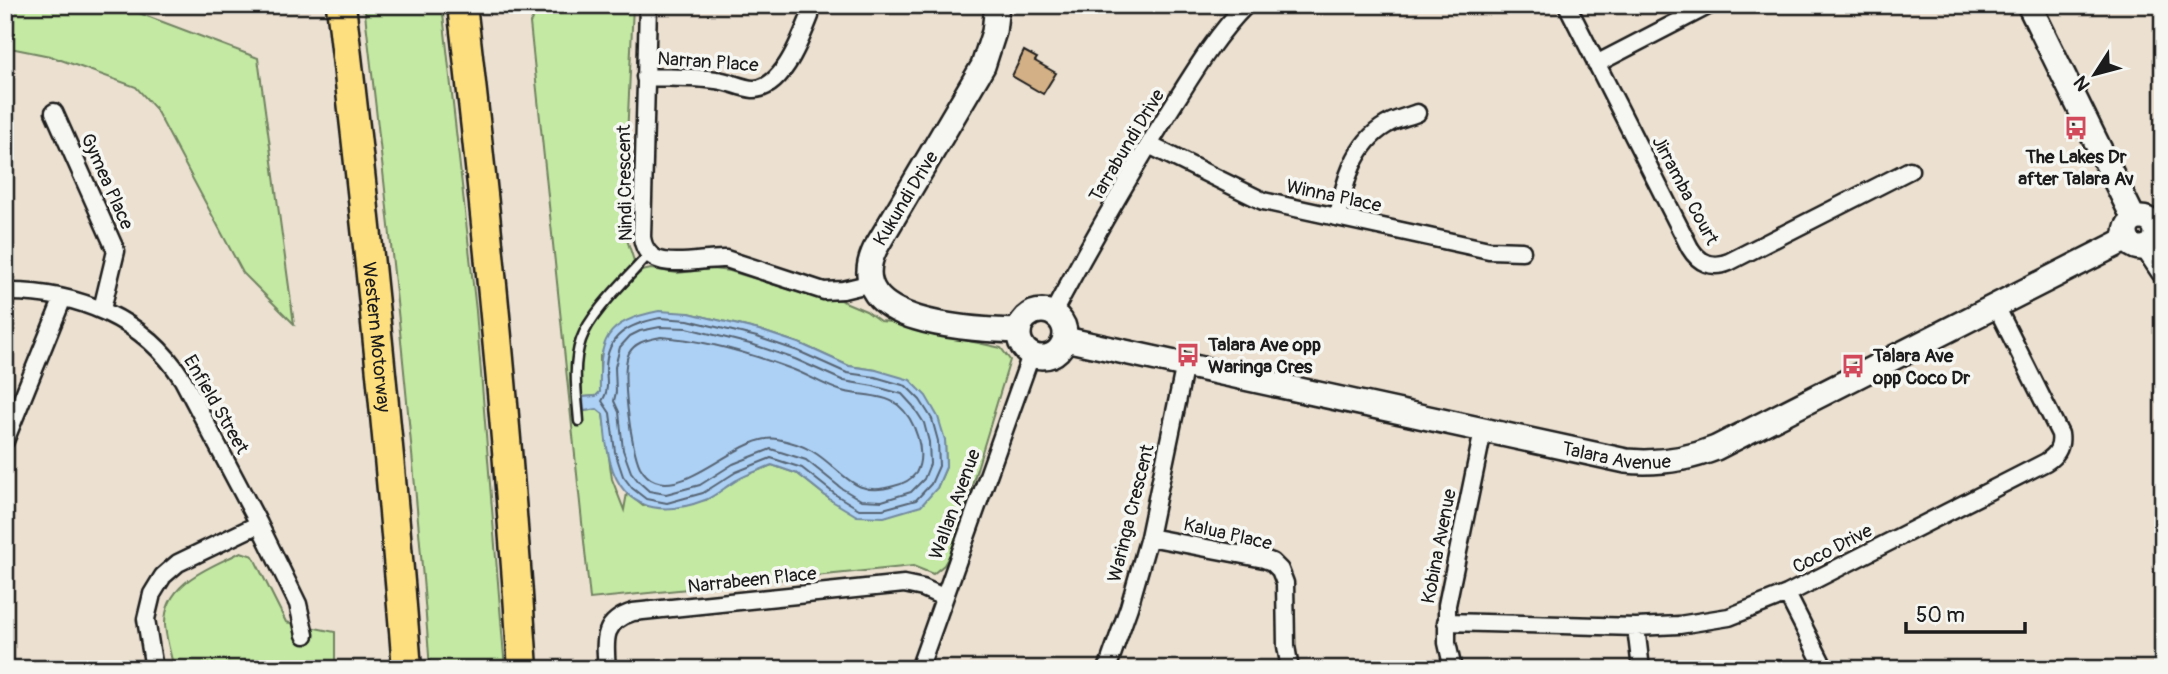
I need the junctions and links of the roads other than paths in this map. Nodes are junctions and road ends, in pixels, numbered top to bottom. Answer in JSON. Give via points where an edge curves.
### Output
{"nodes":[{"id":1,"x":341,"y":5,"type":"edge"},
{"id":2,"x":462,"y":5,"type":"edge"},
{"id":3,"x":648,"y":5,"type":"edge"},
{"id":4,"x":997,"y":5,"type":"edge"},
{"id":5,"x":1246,"y":5,"type":"edge"},
{"id":6,"x":1567,"y":5,"type":"edge"},
{"id":7,"x":1710,"y":5,"type":"edge"},
{"id":8,"x":2029,"y":5,"type":"edge"},
{"id":9,"x":810,"y":16,"type":"dead end"},
{"id":10,"x":1597,"y":64,"type":"junction"},
{"id":11,"x":645,"y":77,"type":"junction"},
{"id":12,"x":54,"y":112,"type":"dead end"},
{"id":13,"x":1417,"y":113,"type":"dead end"},
{"id":14,"x":1149,"y":145,"type":"junction"},
{"id":15,"x":1910,"y":170,"type":"dead end"},
{"id":16,"x":1338,"y":217,"type":"junction"},
{"id":17,"x":2136,"y":235,"type":"junction"},
{"id":18,"x":1522,"y":251,"type":"dead end"},
{"id":19,"x":649,"y":254,"type":"junction"},
{"id":20,"x":2163,"y":271,"type":"edge"},
{"id":21,"x":872,"y":283,"type":"junction"},
{"id":22,"x":5,"y":292,"type":"edge"},
{"id":23,"x":63,"y":298,"type":"junction"},
{"id":24,"x":1996,"y":306,"type":"junction"},
{"id":25,"x":102,"y":309,"type":"junction"},
{"id":26,"x":1053,"y":313,"type":"junction"},
{"id":27,"x":1018,"y":331,"type":"junction"},
{"id":28,"x":1065,"y":339,"type":"junction"},
{"id":29,"x":1031,"y":355,"type":"junction"},
{"id":30,"x":1185,"y":365,"type":"junction"},
{"id":31,"x":579,"y":421,"type":"dead end"},
{"id":32,"x":1483,"y":431,"type":"junction"},
{"id":33,"x":5,"y":441,"type":"edge"},
{"id":34,"x":259,"y":524,"type":"junction"},
{"id":35,"x":1149,"y":537,"type":"junction"},
{"id":36,"x":1787,"y":594,"type":"junction"},
{"id":37,"x":943,"y":597,"type":"junction"},
{"id":38,"x":1446,"y":622,"type":"junction"},
{"id":39,"x":1636,"y":627,"type":"junction"},
{"id":40,"x":305,"y":635,"type":"dead end"},
{"id":41,"x":153,"y":669,"type":"edge"},
{"id":42,"x":407,"y":669,"type":"edge"},
{"id":43,"x":523,"y":669,"type":"edge"},
{"id":44,"x":607,"y":669,"type":"edge"},
{"id":45,"x":919,"y":669,"type":"edge"},
{"id":46,"x":1107,"y":669,"type":"edge"},
{"id":47,"x":1290,"y":669,"type":"edge"},
{"id":48,"x":1453,"y":669,"type":"edge"},
{"id":49,"x":1642,"y":669,"type":"edge"},
{"id":50,"x":1825,"y":669,"type":"edge"}],
"edges":[{"from":1,"to":42,"type":"highway","name":"Western Motorway","via":[[376,313]]},
{"from":2,"to":43,"type":"highway","via":[[502,378]]},
{"from":3,"to":11,"type":"street","name":"Nindi Crescent"},
{"from":4,"to":21,"type":"street","name":"Kukundi Drive","via":[[995,32],[983,66],[875,249],[870,263]]},
{"from":5,"to":14,"type":"street","name":"Tarrabundi Drive","via":[[1205,54]]},
{"from":6,"to":10,"type":"street","name":"Jirramba Court"},
{"from":7,"to":10,"type":"street"},
{"from":8,"to":17,"type":"street"},
{"from":9,"to":11,"type":"street","name":"Narran Place","via":[[779,76],[767,86],[752,89],[712,79]]},
{"from":10,"to":15,"type":"street","name":"Jirramba Court","via":[[1690,248],[1706,264],[1729,262]]},
{"from":11,"to":19,"type":"street","name":"Nindi Crescent","via":[[642,243]]},
{"from":12,"to":25,"type":"street","name":"Gymea Place","via":[[116,251]]},
{"from":13,"to":16,"type":"street","via":[[1390,122],[1371,137],[1353,162]]},
{"from":14,"to":16,"type":"street","name":"Winna Place","via":[[1254,197]]},
{"from":14,"to":26,"type":"street","name":"Tarrabundi Drive"},
{"from":16,"to":18,"type":"street","name":"Winna Place","via":[[1489,250]]},
{"from":17,"to":20,"type":"street"},
{"from":17,"to":24,"type":"street","name":"Talara Avenue"},
{"from":19,"to":21,"type":"street","name":"Nindi Crescent","via":[[661,262],[726,259],[824,291]]},
{"from":19,"to":31,"type":"lane","via":[[590,322],[581,339],[576,373]]},
{"from":21,"to":27,"type":"street","via":[[887,305],[905,314],[958,327]]},
{"from":22,"to":23,"type":"street","name":"Enfield Street"},
{"from":23,"to":25,"type":"street","name":"Enfield Street"},
{"from":23,"to":33,"type":"street"},
{"from":24,"to":32,"type":"street","name":"Talara Avenue","via":[[1690,457],[1626,461]]},
{"from":24,"to":36,"type":"street","name":"Coco Drive","via":[[2058,430],[2061,442],[2057,452],[2046,462]]},
{"from":25,"to":34,"type":"street","name":"Enfield Street","via":[[142,334],[176,369]]},
{"from":26,"to":27,"type":"street","via":[[1031,313]]},
{"from":26,"to":28,"type":"street","via":[[1063,324]]},
{"from":27,"to":29,"type":"street","via":[[1021,345]]},
{"from":28,"to":29,"type":"street","via":[[1052,356]]},
{"from":28,"to":30,"type":"street","name":"Talara Avenue"},
{"from":29,"to":37,"type":"street","name":"Wallan Avenue"},
{"from":30,"to":32,"type":"street","name":"Talara Avenue"},
{"from":30,"to":35,"type":"street","name":"Waringa Crescent"},
{"from":32,"to":38,"type":"street","name":"Kobina Avenue","via":[[1449,586]]},
{"from":34,"to":40,"type":"street","name":"Enfield Street","via":[[298,604]]},
{"from":34,"to":41,"type":"street","via":[[178,563],[163,576],[152,594],[146,619]]},
{"from":35,"to":46,"type":"street","name":"Waringa Crescent"},
{"from":35,"to":47,"type":"street","name":"Kalua Place","via":[[1264,559],[1277,566],[1285,583]]},
{"from":36,"to":39,"type":"street","name":"Coco Drive","via":[[1720,619]]},
{"from":36,"to":50,"type":"street"},
{"from":37,"to":44,"type":"street","name":"Narrabeen Place","via":[[904,584],[633,612],[607,632]]},
{"from":37,"to":45,"type":"street","name":"Wallan Avenue"},
{"from":38,"to":39,"type":"street","name":"Coco Drive"},
{"from":38,"to":48,"type":"street","name":"Kobina Avenue"},
{"from":39,"to":49,"type":"street"}]}
